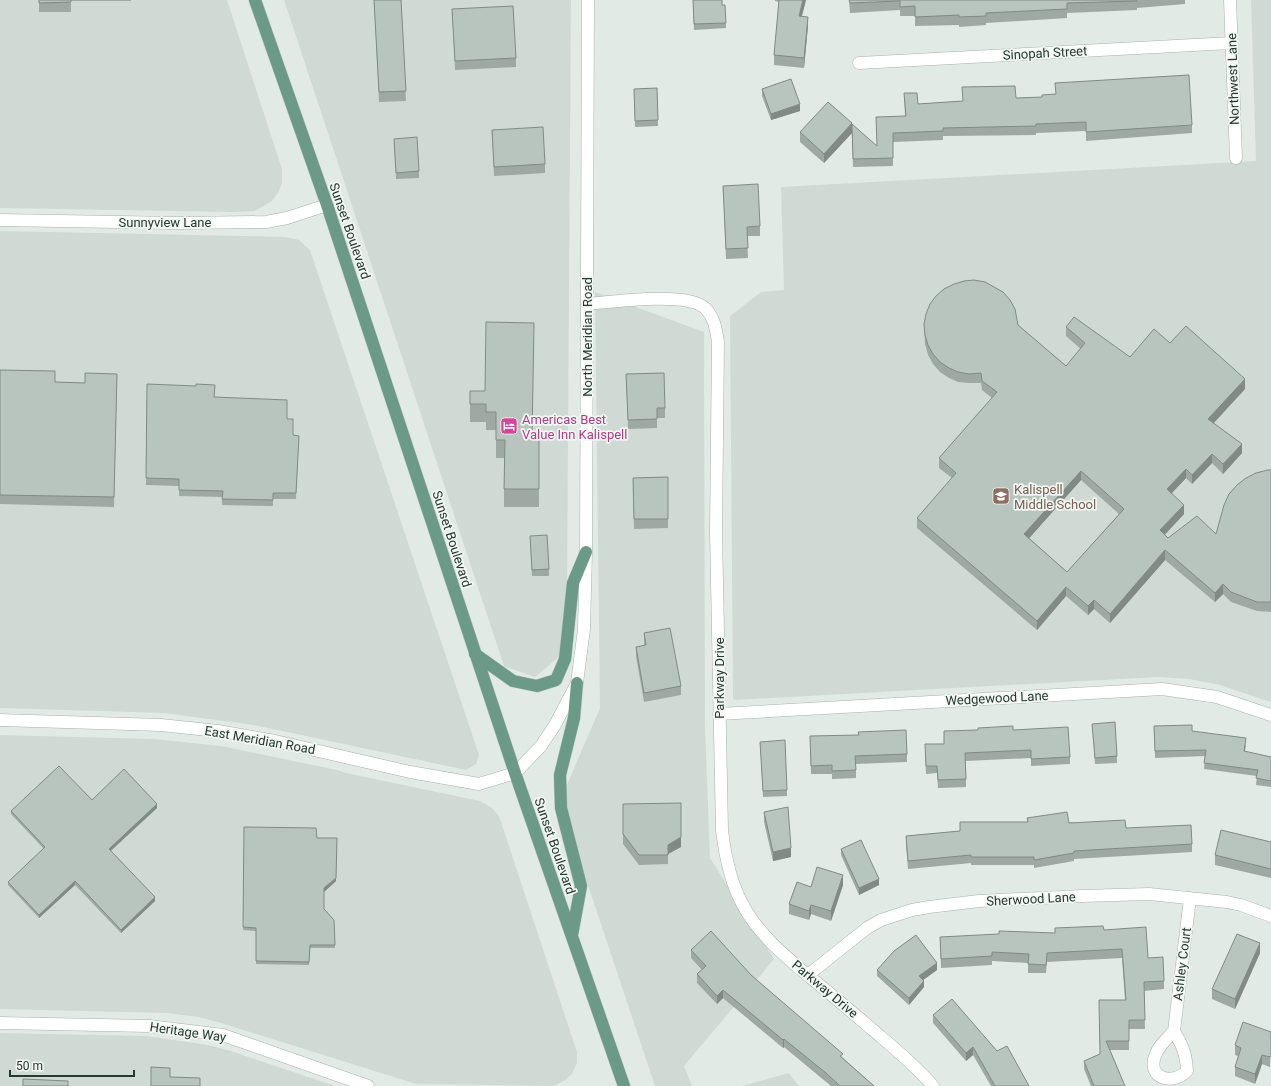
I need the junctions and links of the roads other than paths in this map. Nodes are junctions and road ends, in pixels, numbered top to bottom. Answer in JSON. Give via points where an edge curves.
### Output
{"nodes":[{"id":1,"x":255,"y":0,"type":"edge"},
{"id":2,"x":588,"y":0,"type":"edge"},
{"id":3,"x":1230,"y":0,"type":"edge"},
{"id":4,"x":1231,"y":43,"type":"junction"},
{"id":5,"x":859,"y":63,"type":"dead end"},
{"id":6,"x":1236,"y":158,"type":"dead end"},
{"id":7,"x":327,"y":205,"type":"junction"},
{"id":8,"x":0,"y":220,"type":"edge"},
{"id":9,"x":587,"y":304,"type":"junction"},
{"id":10,"x":586,"y":552,"type":"junction"},
{"id":11,"x":476,"y":654,"type":"junction"},
{"id":12,"x":577,"y":683,"type":"junction"},
{"id":13,"x":719,"y":714,"type":"junction"},
{"id":14,"x":1271,"y":715,"type":"edge"},
{"id":15,"x":0,"y":720,"type":"edge"},
{"id":16,"x":515,"y":773,"type":"junction"},
{"id":17,"x":1190,"y":898,"type":"junction"},
{"id":18,"x":1271,"y":916,"type":"edge"},
{"id":19,"x":572,"y":937,"type":"junction"},
{"id":20,"x":808,"y":975,"type":"junction"},
{"id":21,"x":0,"y":1023,"type":"edge"},
{"id":22,"x":1174,"y":1031,"type":"dead end"},
{"id":23,"x":363,"y":1085,"type":"edge"},
{"id":24,"x":624,"y":1086,"type":"edge"},
{"id":25,"x":933,"y":1086,"type":"edge"}],
"edges":[{"from":1,"to":7,"type":"main road","name":"Sunset Boulevard"},
{"from":2,"to":9,"type":"street","name":"North Meridian Road"},
{"from":3,"to":4,"type":"street","name":"Northwest Lane"},
{"from":4,"to":5,"type":"street","name":"Sinopah Street"},
{"from":4,"to":6,"type":"street","name":"Northwest Lane"},
{"from":7,"to":8,"type":"street","name":"Sunnyview Lane","via":[[266,222]]},
{"from":7,"to":11,"type":"main road","name":"Sunset Boulevard"},
{"from":9,"to":10,"type":"street","name":"North Meridian Road"},
{"from":9,"to":13,"type":"street","name":"Parkway Drive","via":[[667,298],[687,300],[705,308],[715,326],[718,342],[716,532]]},
{"from":10,"to":11,"type":"main road","via":[[574,583],[564,659],[556,680],[538,686],[513,681]]},
{"from":10,"to":12,"type":"street","name":"North Meridian Road","via":[[584,629]]},
{"from":11,"to":16,"type":"main road","name":"Sunset Boulevard"},
{"from":12,"to":16,"type":"street","name":"North Meridian Road","via":[[541,746]]},
{"from":12,"to":19,"type":"main road","via":[[574,718],[560,775],[561,808],[581,886]]},
{"from":13,"to":14,"type":"street","name":"Wedgewood Lane","via":[[1162,689],[1217,698]]},
{"from":13,"to":20,"type":"street","name":"Parkway Drive","via":[[722,830],[724,852],[733,884],[743,907],[766,937]]},
{"from":15,"to":16,"type":"street","name":"East Meridian Road","via":[[161,725],[218,731],[479,784]]},
{"from":16,"to":19,"type":"main road","name":"Sunset Boulevard"},
{"from":17,"to":18,"type":"street","name":"Sherwood Lane","via":[[1241,905]]},
{"from":17,"to":20,"type":"street","name":"Sherwood Lane","via":[[1150,894],[1082,896],[979,902],[912,910],[881,920],[867,928]]},
{"from":17,"to":22,"type":"street","name":"Ashley Court"},
{"from":19,"to":24,"type":"main road","name":"Sunset Boulevard"},
{"from":20,"to":25,"type":"street","name":"Parkway Drive","via":[[900,1053]]},
{"from":21,"to":23,"type":"street","name":"Heritage Way","via":[[148,1026],[223,1035]]}]}
